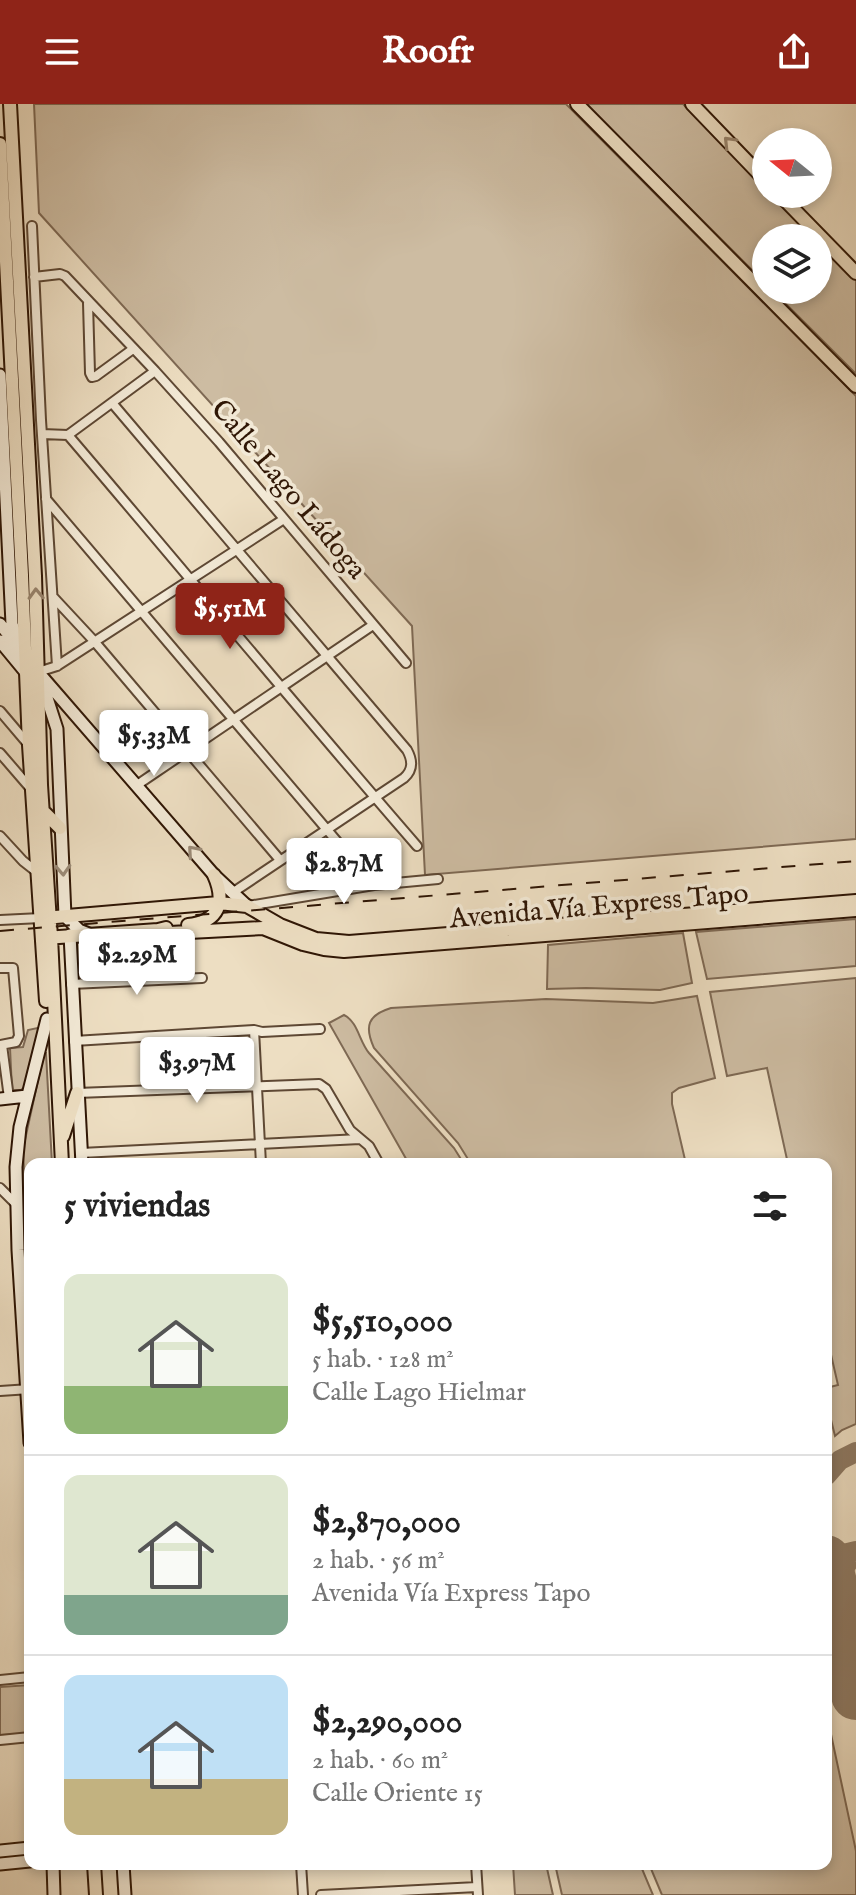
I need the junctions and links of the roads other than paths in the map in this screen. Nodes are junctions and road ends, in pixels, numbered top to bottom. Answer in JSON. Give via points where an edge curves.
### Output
{"nodes":[{"id":1,"x":10,"y":104,"type":"edge"},
{"id":2,"x":577,"y":104,"type":"edge"},
{"id":3,"x":692,"y":104,"type":"edge"},
{"id":4,"x":0,"y":144,"type":"edge"},
{"id":5,"x":752,"y":166,"type":"edge"},
{"id":6,"x":793,"y":208,"type":"edge"},
{"id":7,"x":32,"y":226,"type":"dead end"},
{"id":8,"x":856,"y":273,"type":"edge"},
{"id":9,"x":34,"y":277,"type":"junction"},
{"id":10,"x":88,"y":302,"type":"junction"},
{"id":11,"x":133,"y":349,"type":"junction"},
{"id":12,"x":155,"y":371,"type":"junction"},
{"id":13,"x":0,"y":375,"type":"edge"},
{"id":14,"x":856,"y":386,"type":"edge"},
{"id":15,"x":113,"y":404,"type":"junction"},
{"id":16,"x":42,"y":434,"type":"junction"},
{"id":17,"x":68,"y":435,"type":"junction"},
{"id":18,"x":2,"y":442,"type":"edge"},
{"id":19,"x":46,"y":499,"type":"junction"},
{"id":20,"x":284,"y":519,"type":"junction"},
{"id":21,"x":0,"y":530,"type":"edge"},
{"id":22,"x":9,"y":541,"type":"junction"},
{"id":23,"x":237,"y":550,"type":"junction"},
{"id":24,"x":191,"y":579,"type":"junction"},
{"id":25,"x":54,"y":597,"type":"junction"},
{"id":26,"x":141,"y":610,"type":"junction"},
{"id":27,"x":0,"y":624,"type":"edge"},
{"id":28,"x":373,"y":625,"type":"junction"},
{"id":29,"x":0,"y":641,"type":"edge"},
{"id":30,"x":94,"y":641,"type":"junction"},
{"id":31,"x":25,"y":655,"type":"junction"},
{"id":32,"x":327,"y":656,"type":"junction"},
{"id":33,"x":406,"y":663,"type":"dead end"},
{"id":34,"x":57,"y":666,"type":"junction"},
{"id":35,"x":34,"y":676,"type":"junction"},
{"id":36,"x":281,"y":688,"type":"junction"},
{"id":37,"x":64,"y":702,"type":"junction"},
{"id":38,"x":0,"y":711,"type":"edge"},
{"id":39,"x":53,"y":715,"type":"junction"},
{"id":40,"x":233,"y":719,"type":"junction"},
{"id":41,"x":29,"y":745,"type":"junction"},
{"id":42,"x":187,"y":751,"type":"junction"},
{"id":43,"x":0,"y":753,"type":"edge"},
{"id":44,"x":137,"y":785,"type":"junction"},
{"id":45,"x":32,"y":790,"type":"junction"},
{"id":46,"x":374,"y":797,"type":"junction"},
{"id":47,"x":43,"y":811,"type":"junction"},
{"id":48,"x":60,"y":828,"type":"junction"},
{"id":49,"x":326,"y":830,"type":"junction"},
{"id":50,"x":0,"y":836,"type":"edge"},
{"id":51,"x":417,"y":846,"type":"dead end"},
{"id":52,"x":280,"y":860,"type":"junction"},
{"id":53,"x":37,"y":872,"type":"junction"},
{"id":54,"x":214,"y":875,"type":"junction"},
{"id":55,"x":438,"y":879,"type":"dead end"},
{"id":56,"x":374,"y":885,"type":"junction"},
{"id":57,"x":232,"y":893,"type":"junction"},
{"id":58,"x":856,"y":901,"type":"edge"},
{"id":59,"x":219,"y":903,"type":"junction"},
{"id":60,"x":250,"y":908,"type":"junction"},
{"id":61,"x":856,"y":910,"type":"edge"},
{"id":62,"x":65,"y":916,"type":"junction"},
{"id":63,"x":45,"y":918,"type":"junction"},
{"id":64,"x":0,"y":920,"type":"edge"},
{"id":65,"x":158,"y":930,"type":"junction"},
{"id":66,"x":89,"y":934,"type":"junction"},
{"id":67,"x":70,"y":935,"type":"junction"},
{"id":68,"x":46,"y":938,"type":"junction"},
{"id":69,"x":0,"y":968,"type":"edge"},
{"id":70,"x":202,"y":978,"type":"dead end"},
{"id":71,"x":71,"y":984,"type":"junction"},
{"id":72,"x":47,"y":1019,"type":"junction"},
{"id":73,"x":320,"y":1029,"type":"dead end"},
{"id":74,"x":254,"y":1030,"type":"junction"},
{"id":75,"x":74,"y":1041,"type":"junction"},
{"id":76,"x":1,"y":1045,"type":"edge"},
{"id":77,"x":257,"y":1088,"type":"junction"},
{"id":78,"x":77,"y":1093,"type":"junction"},
{"id":79,"x":27,"y":1096,"type":"junction"},
{"id":80,"x":4,"y":1099,"type":"edge"},
{"id":81,"x":361,"y":1139,"type":"junction"},
{"id":82,"x":61,"y":1143,"type":"junction"},
{"id":83,"x":260,"y":1144,"type":"junction"},
{"id":84,"x":55,"y":1158,"type":"edge"},
{"id":85,"x":62,"y":1158,"type":"edge"},
{"id":86,"x":81,"y":1158,"type":"edge"},
{"id":87,"x":93,"y":1158,"type":"edge"},
{"id":88,"x":261,"y":1158,"type":"edge"},
{"id":89,"x":376,"y":1158,"type":"edge"},
{"id":90,"x":0,"y":1188,"type":"edge"},
{"id":91,"x":16,"y":1204,"type":"junction"},
{"id":92,"x":24,"y":1318,"type":"edge"},
{"id":93,"x":24,"y":1389,"type":"edge"},
{"id":94,"x":0,"y":1391,"type":"edge"},
{"id":95,"x":24,"y":1678,"type":"edge"},
{"id":96,"x":0,"y":1680,"type":"edge"},
{"id":97,"x":24,"y":1738,"type":"edge"},
{"id":98,"x":0,"y":1740,"type":"edge"},
{"id":99,"x":24,"y":1849,"type":"edge"},
{"id":100,"x":0,"y":1851,"type":"edge"},
{"id":101,"x":24,"y":1862,"type":"edge"},
{"id":102,"x":0,"y":1864,"type":"edge"},
{"id":103,"x":53,"y":1870,"type":"edge"},
{"id":104,"x":94,"y":1870,"type":"edge"},
{"id":105,"x":102,"y":1870,"type":"edge"},
{"id":106,"x":123,"y":1870,"type":"edge"},
{"id":107,"x":301,"y":1870,"type":"edge"},
{"id":108,"x":476,"y":1870,"type":"edge"},
{"id":109,"x":477,"y":1891,"type":"edge"},
{"id":110,"x":54,"y":1895,"type":"edge"},
{"id":111,"x":96,"y":1895,"type":"edge"},
{"id":112,"x":103,"y":1895,"type":"edge"},
{"id":113,"x":125,"y":1895,"type":"edge"},
{"id":114,"x":303,"y":1895,"type":"edge"},
{"id":115,"x":321,"y":1895,"type":"edge"}],
"edges":[{"from":35,"to":1,"type":"main road","one_way":true},
{"from":2,"to":14,"type":"main road"},
{"from":5,"to":3,"type":"main road","one_way":true},
{"from":4,"to":31,"type":"main road"},
{"from":6,"to":8,"type":"main road"},
{"from":7,"to":9,"type":"street"},
{"from":9,"to":10,"type":"street","name":"Calle Lago Ládoga","via":[[63,275]]},
{"from":9,"to":16,"type":"street"},
{"from":10,"to":11,"type":"street","name":"Calle Lago Ládoga"},
{"from":10,"to":11,"type":"street","via":[[92,377]]},
{"from":11,"to":12,"type":"street","name":"Calle Lago Ládoga"},
{"from":12,"to":15,"type":"street"},
{"from":12,"to":20,"type":"street","name":"Calle Lago Ládoga"},
{"from":13,"to":18,"type":"main road"},
{"from":15,"to":17,"type":"street"},
{"from":15,"to":23,"type":"street"},
{"from":16,"to":17,"type":"street"},
{"from":16,"to":19,"type":"street"},
{"from":17,"to":24,"type":"street"},
{"from":18,"to":22,"type":"main road"},
{"from":19,"to":25,"type":"street"},
{"from":19,"to":26,"type":"street"},
{"from":20,"to":23,"type":"street"},
{"from":20,"to":28,"type":"street","name":"Calle Lago Ládoga"},
{"from":21,"to":22,"type":"street"},
{"from":22,"to":31,"type":"main road","via":[[12,624]]},
{"from":23,"to":24,"type":"street"},
{"from":23,"to":32,"type":"street"},
{"from":24,"to":26,"type":"street"},
{"from":24,"to":36,"type":"street"},
{"from":25,"to":30,"type":"street"},
{"from":25,"to":34,"type":"street"},
{"from":26,"to":30,"type":"street"},
{"from":26,"to":40,"type":"street"},
{"from":27,"to":31,"type":"main road"},
{"from":28,"to":32,"type":"street"},
{"from":28,"to":33,"type":"street","name":"Calle Lago Ládoga"},
{"from":29,"to":35,"type":"main road"},
{"from":30,"to":34,"type":"street"},
{"from":30,"to":42,"type":"street"},
{"from":31,"to":35,"type":"main road"},
{"from":32,"to":36,"type":"street"},
{"from":32,"to":46,"type":"street","via":[[407,750],[409,774]]},
{"from":34,"to":35,"type":"street"},
{"from":35,"to":37,"type":"main road"},
{"from":35,"to":39,"type":"main road"},
{"from":35,"to":41,"type":"main road"},
{"from":35,"to":47,"type":"main road"},
{"from":36,"to":40,"type":"street"},
{"from":36,"to":46,"type":"street"},
{"from":37,"to":39,"type":"main road","via":[[64,716]]},
{"from":37,"to":44,"type":"main road"},
{"from":38,"to":41,"type":"street"},
{"from":39,"to":48,"type":"main road"},
{"from":40,"to":42,"type":"street"},
{"from":40,"to":49,"type":"street"},
{"from":41,"to":45,"type":"main road"},
{"from":42,"to":44,"type":"street"},
{"from":42,"to":52,"type":"street"},
{"from":43,"to":45,"type":"street"},
{"from":54,"to":44,"type":"main road","one_way":true},
{"from":45,"to":53,"type":"main road"},
{"from":46,"to":49,"type":"street"},
{"from":46,"to":51,"type":"street"},
{"from":47,"to":48,"type":"main road"},
{"from":47,"to":63,"type":"main road"},
{"from":48,"to":62,"type":"main road","one_way":true},
{"from":49,"to":52,"type":"street"},
{"from":49,"to":56,"type":"street"},
{"from":50,"to":53,"type":"street"},
{"from":52,"to":57,"type":"street"},
{"from":53,"to":63,"type":"main road"},
{"from":54,"to":57,"type":"main road"},
{"from":54,"to":59,"type":"main road"},
{"from":55,"to":56,"type":"street"},
{"from":56,"to":60,"type":"street"},
{"from":57,"to":60,"type":"main road"},
{"from":58,"to":60,"type":"main road","name":"Avenida Vía Express Tapo","via":[[349,942],[306,935]]},
{"from":59,"to":60,"type":"main road","name":"Avenida Vía Express Tapo"},
{"from":59,"to":62,"type":"main road","name":"Avenida Vía Express Tapo"},
{"from":59,"to":65,"type":"main road","via":[[205,922]]},
{"from":61,"to":65,"type":"main road","name":"Avenida Vía Express Tapo","via":[[344,951],[303,944],[263,928]]},
{"from":62,"to":63,"type":"main road","name":"Avenida Vía Express Tapo"},
{"from":62,"to":66,"type":"main road"},
{"from":63,"to":64,"type":"street"},
{"from":63,"to":68,"type":"main road"},
{"from":65,"to":66,"type":"main road"},
{"from":66,"to":67,"type":"main road"},
{"from":67,"to":68,"type":"main road"},
{"from":67,"to":71,"type":"main road"},
{"from":68,"to":72,"type":"main road"},
{"from":68,"to":82,"type":"main road"},
{"from":69,"to":76,"type":"street","via":[[13,968],[19,1036],[18,1041]]},
{"from":70,"to":71,"type":"street"},
{"from":71,"to":75,"type":"main road"},
{"from":72,"to":79,"type":"main road"},
{"from":72,"to":84,"type":"main road"},
{"from":73,"to":74,"type":"street"},
{"from":74,"to":75,"type":"street"},
{"from":74,"to":77,"type":"street"},
{"from":75,"to":78,"type":"main road"},
{"from":76,"to":80,"type":"street"},
{"from":77,"to":78,"type":"street"},
{"from":77,"to":81,"type":"street","via":[[322,1085]]},
{"from":77,"to":83,"type":"street"},
{"from":78,"to":82,"type":"main road"},
{"from":78,"to":86,"type":"main road"},
{"from":79,"to":80,"type":"main road"},
{"from":79,"to":91,"type":"main road","via":[[17,1146]]},
{"from":81,"to":83,"type":"street"},
{"from":81,"to":89,"type":"street"},
{"from":82,"to":85,"type":"main road"},
{"from":83,"to":87,"type":"street"},
{"from":83,"to":88,"type":"street"},
{"from":90,"to":91,"type":"street"},
{"from":91,"to":92,"type":"main road"},
{"from":93,"to":94,"type":"street"},
{"from":95,"to":96,"type":"street"},
{"from":97,"to":98,"type":"street"},
{"from":99,"to":100,"type":"main road"},
{"from":101,"to":102,"type":"main road"},
{"from":103,"to":110,"type":"main road"},
{"from":104,"to":111,"type":"main road"},
{"from":105,"to":112,"type":"main road"},
{"from":106,"to":113,"type":"main road"},
{"from":107,"to":114,"type":"street"},
{"from":108,"to":109,"type":"street"},
{"from":109,"to":115,"type":"street"}]}
